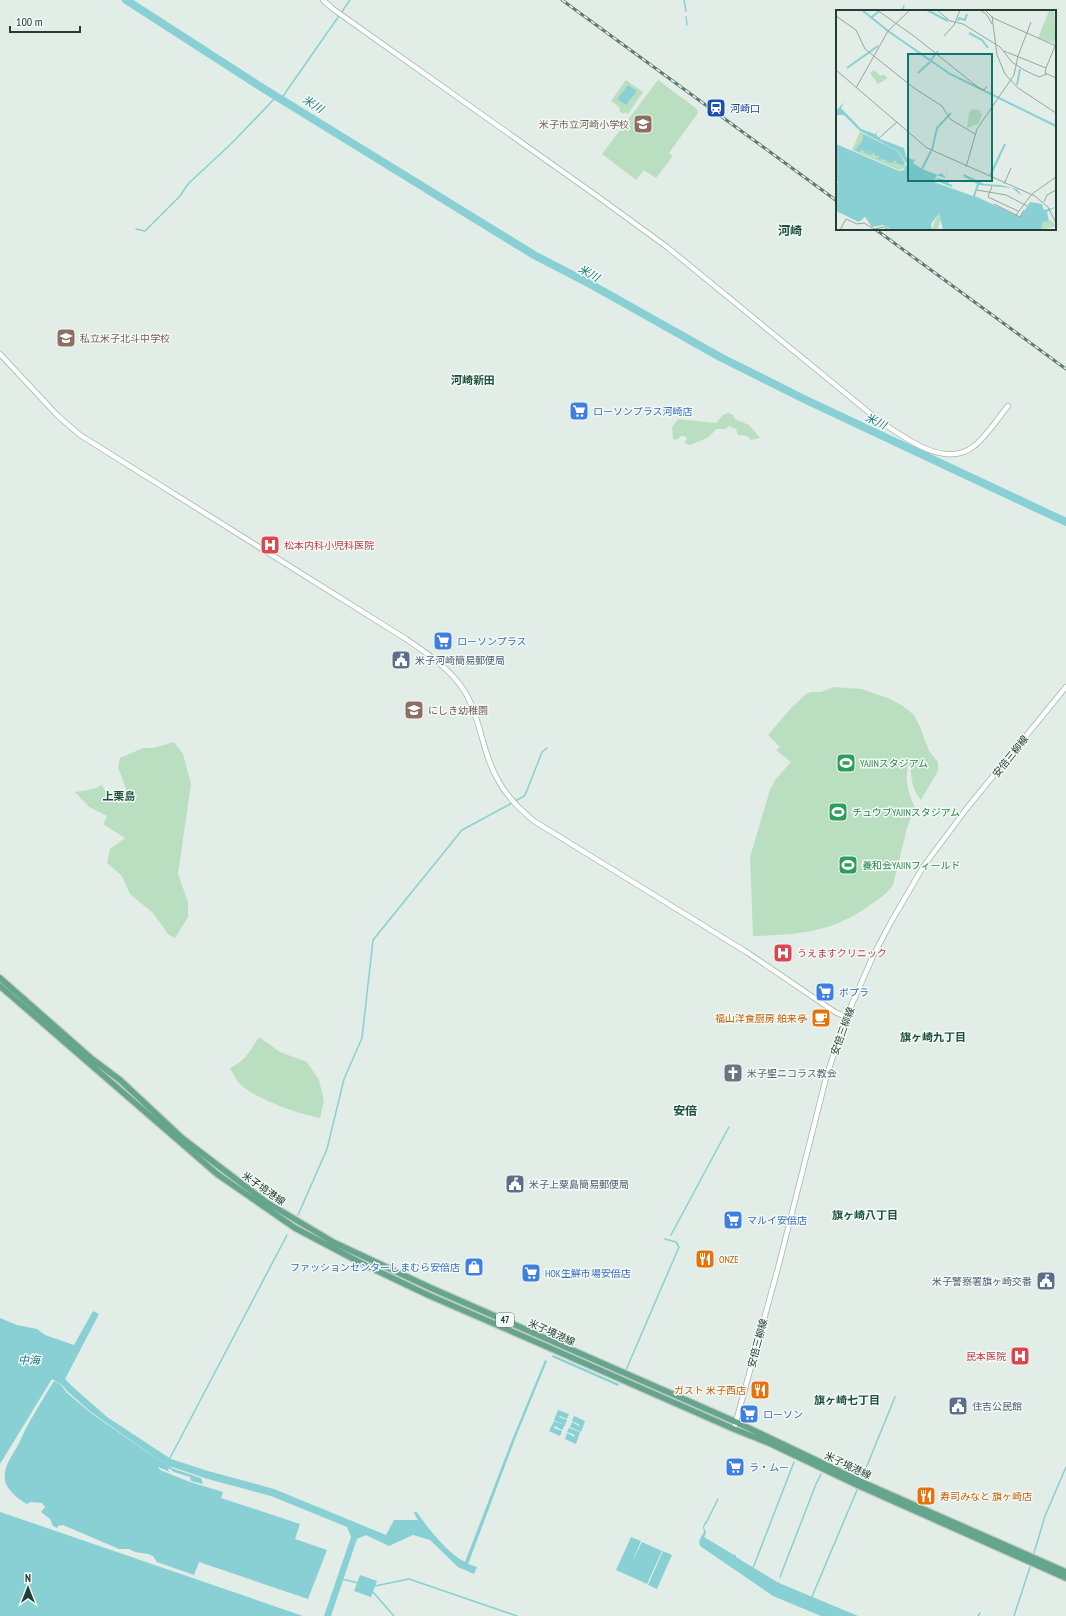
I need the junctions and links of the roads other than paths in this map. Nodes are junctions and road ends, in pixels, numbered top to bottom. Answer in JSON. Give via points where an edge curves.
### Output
{"nodes":[{"id":1,"x":323,"y":0,"type":"edge"},
{"id":2,"x":0,"y":354,"type":"edge"},
{"id":3,"x":1008,"y":406,"type":"dead end"},
{"id":4,"x":1066,"y":687,"type":"edge"},
{"id":5,"x":0,"y":978,"type":"edge"},
{"id":6,"x":0,"y":986,"type":"edge"},
{"id":7,"x":846,"y":1017,"type":"junction"},
{"id":8,"x":736,"y":1422,"type":"junction"},
{"id":9,"x":734,"y":1429,"type":"junction"},
{"id":10,"x":1066,"y":1572,"type":"edge"},
{"id":11,"x":1066,"y":1578,"type":"edge"}],
"edges":[{"from":1,"to":3,"type":"street","via":[[667,247],[896,432],[941,454],[961,453],[976,445]]},
{"from":2,"to":7,"type":"street","via":[[80,436],[429,654],[447,669],[465,692],[475,711],[497,779],[508,797],[534,821]]},
{"from":4,"to":7,"type":"street","name":"安倍三柳線","via":[[967,808],[923,867],[873,956]]},
{"from":5,"to":8,"type":"main road","name":"米子境港線","number":"47","via":[[92,1059],[120,1080],[182,1138],[246,1188],[298,1221],[333,1242],[389,1268]]},
{"from":6,"to":9,"type":"main road","name":"米子境港線","number":"47","via":[[217,1174],[295,1228],[428,1295]]},
{"from":7,"to":8,"type":"street","name":"安倍三柳線","via":[[826,1078]]},
{"from":8,"to":9,"type":"street","name":"安倍三柳線"},
{"from":8,"to":10,"type":"main road","name":"米子境港線","number":"47"},
{"from":9,"to":11,"type":"main road","name":"米子境港線","number":"47"}]}
